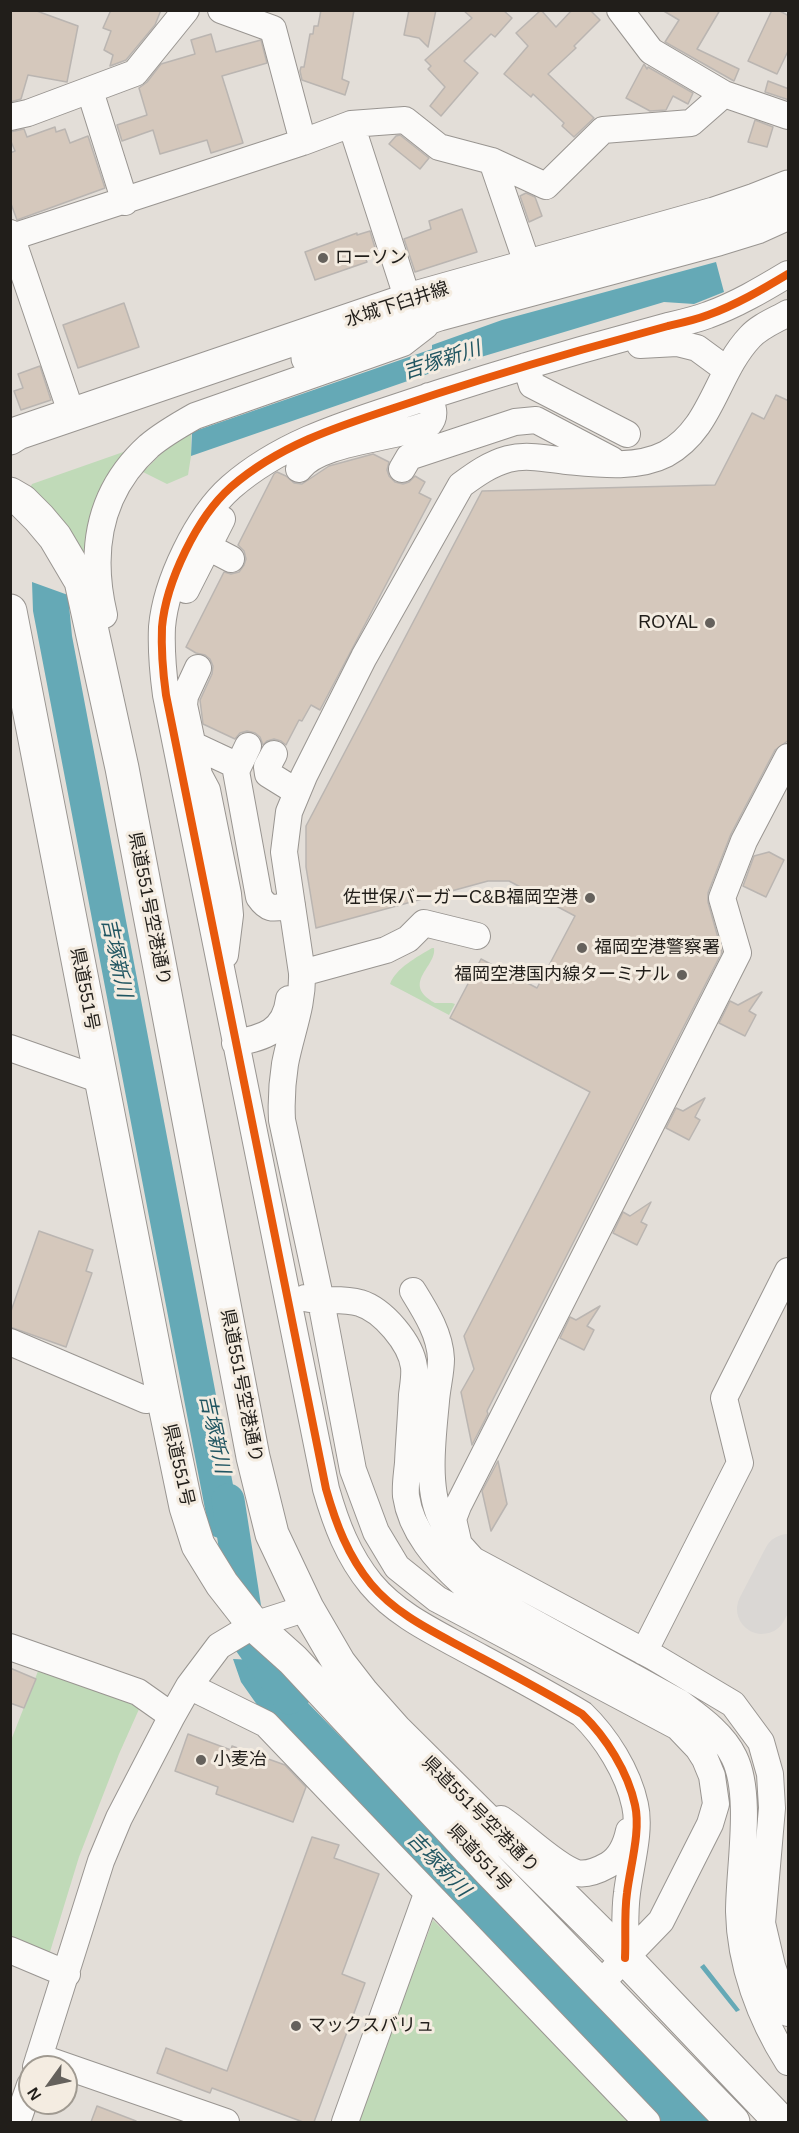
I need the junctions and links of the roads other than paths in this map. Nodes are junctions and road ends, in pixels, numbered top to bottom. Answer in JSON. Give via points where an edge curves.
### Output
{"nodes":[{"id":1,"x":186,"y":10,"type":"edge"},
{"id":2,"x":221,"y":10,"type":"edge"},
{"id":3,"x":621,"y":10,"type":"edge"},
{"id":4,"x":90,"y":91,"type":"junction"},
{"id":5,"x":724,"y":94,"type":"junction"},
{"id":6,"x":789,"y":116,"type":"edge"},
{"id":7,"x":10,"y":117,"type":"edge"},
{"id":8,"x":351,"y":124,"type":"junction"},
{"id":9,"x":303,"y":142,"type":"junction"},
{"id":10,"x":492,"y":161,"type":"junction"},
{"id":11,"x":789,"y":187,"type":"edge"},
{"id":12,"x":125,"y":202,"type":"junction"},
{"id":13,"x":789,"y":213,"type":"edge"},
{"id":14,"x":11,"y":235,"type":"edge"},
{"id":15,"x":528,"y":266,"type":"junction"},
{"id":16,"x":789,"y":274,"type":"edge"},
{"id":17,"x":408,"y":300,"type":"junction"},
{"id":18,"x":439,"y":314,"type":"junction"},
{"id":19,"x":789,"y":314,"type":"edge"},
{"id":20,"x":601,"y":345,"type":"junction"},
{"id":21,"x":526,"y":366,"type":"junction"},
{"id":22,"x":727,"y":370,"type":"junction"},
{"id":23,"x":429,"y":396,"type":"junction"},
{"id":24,"x":72,"y":415,"type":"junction"},
{"id":25,"x":627,"y":434,"type":"dead end"},
{"id":26,"x":10,"y":438,"type":"edge"},
{"id":27,"x":10,"y":457,"type":"edge"},
{"id":28,"x":617,"y":464,"type":"junction"},
{"id":29,"x":299,"y":469,"type":"dead end"},
{"id":30,"x":402,"y":469,"type":"dead end"},
{"id":31,"x":243,"y":478,"type":"junction"},
{"id":32,"x":208,"y":490,"type":"dead end"},
{"id":33,"x":10,"y":494,"type":"edge"},
{"id":34,"x":208,"y":547,"type":"junction"},
{"id":35,"x":231,"y":559,"type":"dead end"},
{"id":36,"x":150,"y":601,"type":"dead end"},
{"id":37,"x":10,"y":611,"type":"edge"},
{"id":38,"x":162,"y":636,"type":"junction"},
{"id":39,"x":199,"y":677,"type":"dead end"},
{"id":40,"x":106,"y":688,"type":"junction"},
{"id":41,"x":191,"y":744,"type":"junction"},
{"id":42,"x":274,"y":754,"type":"dead end"},
{"id":43,"x":789,"y":757,"type":"edge"},
{"id":44,"x":789,"y":780,"type":"edge"},
{"id":45,"x":297,"y":792,"type":"junction"},
{"id":46,"x":292,"y":905,"type":"junction"},
{"id":47,"x":296,"y":933,"type":"junction"},
{"id":48,"x":477,"y":936,"type":"dead end"},
{"id":49,"x":302,"y":973,"type":"junction"},
{"id":50,"x":222,"y":979,"type":"junction"},
{"id":51,"x":235,"y":1043,"type":"junction"},
{"id":52,"x":10,"y":1048,"type":"edge"},
{"id":53,"x":101,"y":1080,"type":"junction"},
{"id":54,"x":789,"y":1270,"type":"edge"},
{"id":55,"x":282,"y":1280,"type":"junction"},
{"id":56,"x":413,"y":1292,"type":"dead end"},
{"id":57,"x":789,"y":1297,"type":"edge"},
{"id":58,"x":321,"y":1301,"type":"junction"},
{"id":59,"x":436,"y":1305,"type":"dead end"},
{"id":60,"x":10,"y":1342,"type":"edge"},
{"id":61,"x":163,"y":1396,"type":"junction"},
{"id":62,"x":463,"y":1513,"type":"junction"},
{"id":63,"x":460,"y":1545,"type":"junction"},
{"id":64,"x":279,"y":1617,"type":"junction"},
{"id":65,"x":10,"y":1647,"type":"edge"},
{"id":66,"x":652,"y":1648,"type":"junction"},
{"id":67,"x":189,"y":1686,"type":"junction"},
{"id":68,"x":172,"y":1716,"type":"junction"},
{"id":69,"x":789,"y":1787,"type":"edge"},
{"id":70,"x":453,"y":1789,"type":"junction"},
{"id":71,"x":635,"y":1806,"type":"junction"},
{"id":72,"x":789,"y":1824,"type":"edge"},
{"id":73,"x":427,"y":1894,"type":"junction"},
{"id":74,"x":10,"y":1950,"type":"edge"},
{"id":75,"x":625,"y":1958,"type":"junction"},
{"id":76,"x":789,"y":1959,"type":"edge"},
{"id":77,"x":67,"y":1974,"type":"junction"},
{"id":78,"x":599,"y":1985,"type":"junction"},
{"id":79,"x":789,"y":2013,"type":"edge"},
{"id":80,"x":40,"y":2055,"type":"edge"},
{"id":81,"x":789,"y":2062,"type":"edge"},
{"id":82,"x":78,"y":2075,"type":"edge"},
{"id":83,"x":226,"y":2122,"type":"edge"},
{"id":84,"x":345,"y":2122,"type":"edge"},
{"id":85,"x":647,"y":2122,"type":"edge"},
{"id":86,"x":733,"y":2122,"type":"edge"},
{"id":87,"x":781,"y":2122,"type":"edge"}],
"edges":[{"from":1,"to":4,"type":"street","via":[[135,73]]},
{"from":2,"to":9,"type":"street","via":[[273,29]]},
{"from":3,"to":5,"type":"street","via":[[651,51]]},
{"from":4,"to":7,"type":"street"},
{"from":4,"to":12,"type":"street"},
{"from":5,"to":6,"type":"street"},
{"from":5,"to":10,"type":"street","via":[[691,123],[603,130],[546,186]]},
{"from":8,"to":9,"type":"street"},
{"from":8,"to":10,"type":"street","via":[[405,120],[439,147]]},
{"from":8,"to":17,"type":"street"},
{"from":9,"to":12,"type":"street"},
{"from":10,"to":15,"type":"street"},
{"from":11,"to":15,"type":"main road","name":"水城下臼井線","via":[[714,214]]},
{"from":12,"to":14,"type":"street"},
{"from":13,"to":18,"type":"main road","name":"水城下臼井線","via":[[718,239]]},
{"from":14,"to":24,"type":"street"},
{"from":15,"to":17,"type":"main road","name":"水城下臼井線"},
{"from":16,"to":20,"type":"street","via":[[707,316]]},
{"from":17,"to":24,"type":"main road","name":"水城下臼井線"},
{"from":18,"to":27,"type":"main road","name":"水城下臼井線"},
{"from":18,"to":40,"type":"street","via":[[403,343],[195,416],[141,454],[111,496],[98,543],[97,575],[112,649]]},
{"from":19,"to":22,"type":"street","via":[[750,337]]},
{"from":20,"to":21,"type":"street"},
{"from":20,"to":22,"type":"street","via":[[677,343],[697,348]]},
{"from":21,"to":23,"type":"street"},
{"from":21,"to":25,"type":"street","via":[[532,385]]},
{"from":22,"to":28,"type":"street","via":[[694,432],[666,454],[642,462]]},
{"from":23,"to":29,"type":"street","via":[[433,411],[429,424],[315,454]]},
{"from":23,"to":31,"type":"street","via":[[316,436]]},
{"from":24,"to":26,"type":"main road","name":"水城下臼井線"},
{"from":28,"to":30,"type":"street","via":[[536,420],[515,422],[409,457]]},
{"from":28,"to":45,"type":"street","via":[[539,457],[510,459],[485,468],[460,485],[364,657]]},
{"from":31,"to":32,"type":"street"},
{"from":31,"to":34,"type":"street"},
{"from":31,"to":38,"type":"street","via":[[211,510],[188,546],[168,599]]},
{"from":33,"to":40,"type":"main road","name":"県道551号空港通り","via":[[22,501],[55,537],[81,581]]},
{"from":34,"to":35,"type":"street"},
{"from":34,"to":38,"type":"street"},
{"from":36,"to":38,"type":"street"},
{"from":37,"to":53,"type":"main road","name":"県道551号"},
{"from":38,"to":50,"type":"street","via":[[165,695]]},
{"from":39,"to":41,"type":"street","via":[[185,696]]},
{"from":40,"to":64,"type":"main road","name":"県道551号空港通り","via":[[272,1534]]},
{"from":41,"to":46,"type":"street","via":[[243,756],[236,771],[259,897],[270,908]]},
{"from":41,"to":50,"type":"street","via":[[207,790],[228,894],[230,915]]},
{"from":42,"to":45,"type":"street","via":[[268,774]]},
{"from":43,"to":62,"type":"street","via":[[744,841],[722,898],[738,953]]},
{"from":44,"to":62,"type":"street","via":[[752,847],[733,900],[750,954]]},
{"from":45,"to":46,"type":"street","via":[[289,812],[284,852]]},
{"from":46,"to":47,"type":"street"},
{"from":47,"to":49,"type":"street"},
{"from":47,"to":51,"type":"street","via":[[288,1007],[280,1023],[275,1030],[256,1039]]},
{"from":48,"to":49,"type":"street","via":[[424,923],[408,939],[386,950]]},
{"from":49,"to":58,"type":"street","via":[[300,1010],[281,1092],[282,1120]]},
{"from":50,"to":51,"type":"street"},
{"from":51,"to":55,"type":"street"},
{"from":52,"to":53,"type":"street"},
{"from":53,"to":61,"type":"main road","name":"県道551号"},
{"from":54,"to":66,"type":"street","via":[[724,1398],[740,1463]]},
{"from":55,"to":58,"type":"street","via":[[300,1298]]},
{"from":55,"to":71,"type":"street","via":[[326,1490],[349,1553],[371,1584],[419,1624],[582,1714],[599,1732],[624,1773]]},
{"from":56,"to":63,"type":"street","via":[[435,1331],[441,1358],[434,1494],[440,1516]]},
{"from":57,"to":66,"type":"street","via":[[736,1399],[755,1466]]},
{"from":58,"to":75,"type":"street","via":[[353,1470],[376,1532],[397,1567],[437,1599],[678,1726],[705,1759],[716,1804],[710,1824],[661,1921]]},
{"from":58,"to":81,"type":"street","via":[[359,1303],[370,1308],[392,1325],[405,1344],[414,1366],[406,1496],[414,1520],[439,1561],[462,1583],[680,1703],[720,1737],[735,1758],[744,1791],[740,1913],[744,1953],[755,1995]]},
{"from":59,"to":62,"type":"street","via":[[456,1361],[445,1456],[448,1490]]},
{"from":60,"to":61,"type":"street","via":[[146,1400]]},
{"from":61,"to":64,"type":"main road","name":"県道551号","via":[[198,1545],[222,1584]]},
{"from":62,"to":63,"type":"street","via":[[453,1519]]},
{"from":62,"to":66,"type":"street","via":[[478,1546]]},
{"from":63,"to":66,"type":"street","via":[[473,1560]]},
{"from":64,"to":67,"type":"street","via":[[219,1646]]},
{"from":64,"to":70,"type":"main road","name":"県道551号空港通り","via":[[339,1662],[395,1730]]},
{"from":64,"to":78,"type":"main road","name":"県道551号","via":[[293,1660]]},
{"from":65,"to":68,"type":"street","via":[[138,1692]]},
{"from":66,"to":69,"type":"street","via":[[707,1668],[745,1691],[777,1734]]},
{"from":66,"to":79,"type":"street","via":[[733,1704],[761,1742],[770,1774],[772,1808],[762,1923]]},
{"from":67,"to":68,"type":"street"},
{"from":67,"to":73,"type":"street","via":[[266,1724]]},
{"from":68,"to":77,"type":"street","via":[[105,1851]]},
{"from":70,"to":71,"type":"street","via":[[578,1873],[599,1871],[615,1861],[626,1844]]},
{"from":70,"to":75,"type":"main road","name":"県道551号空港通り"},
{"from":71,"to":75,"type":"street"},
{"from":72,"to":76,"type":"street","via":[[780,1922]]},
{"from":73,"to":84,"type":"street"},
{"from":73,"to":85,"type":"street"},
{"from":74,"to":77,"type":"street"},
{"from":75,"to":78,"type":"street"},
{"from":75,"to":87,"type":"main road","name":"県道551号空港通り"},
{"from":77,"to":80,"type":"street"},
{"from":78,"to":86,"type":"main road","name":"県道551号"},
{"from":82,"to":83,"type":"street"}]}
